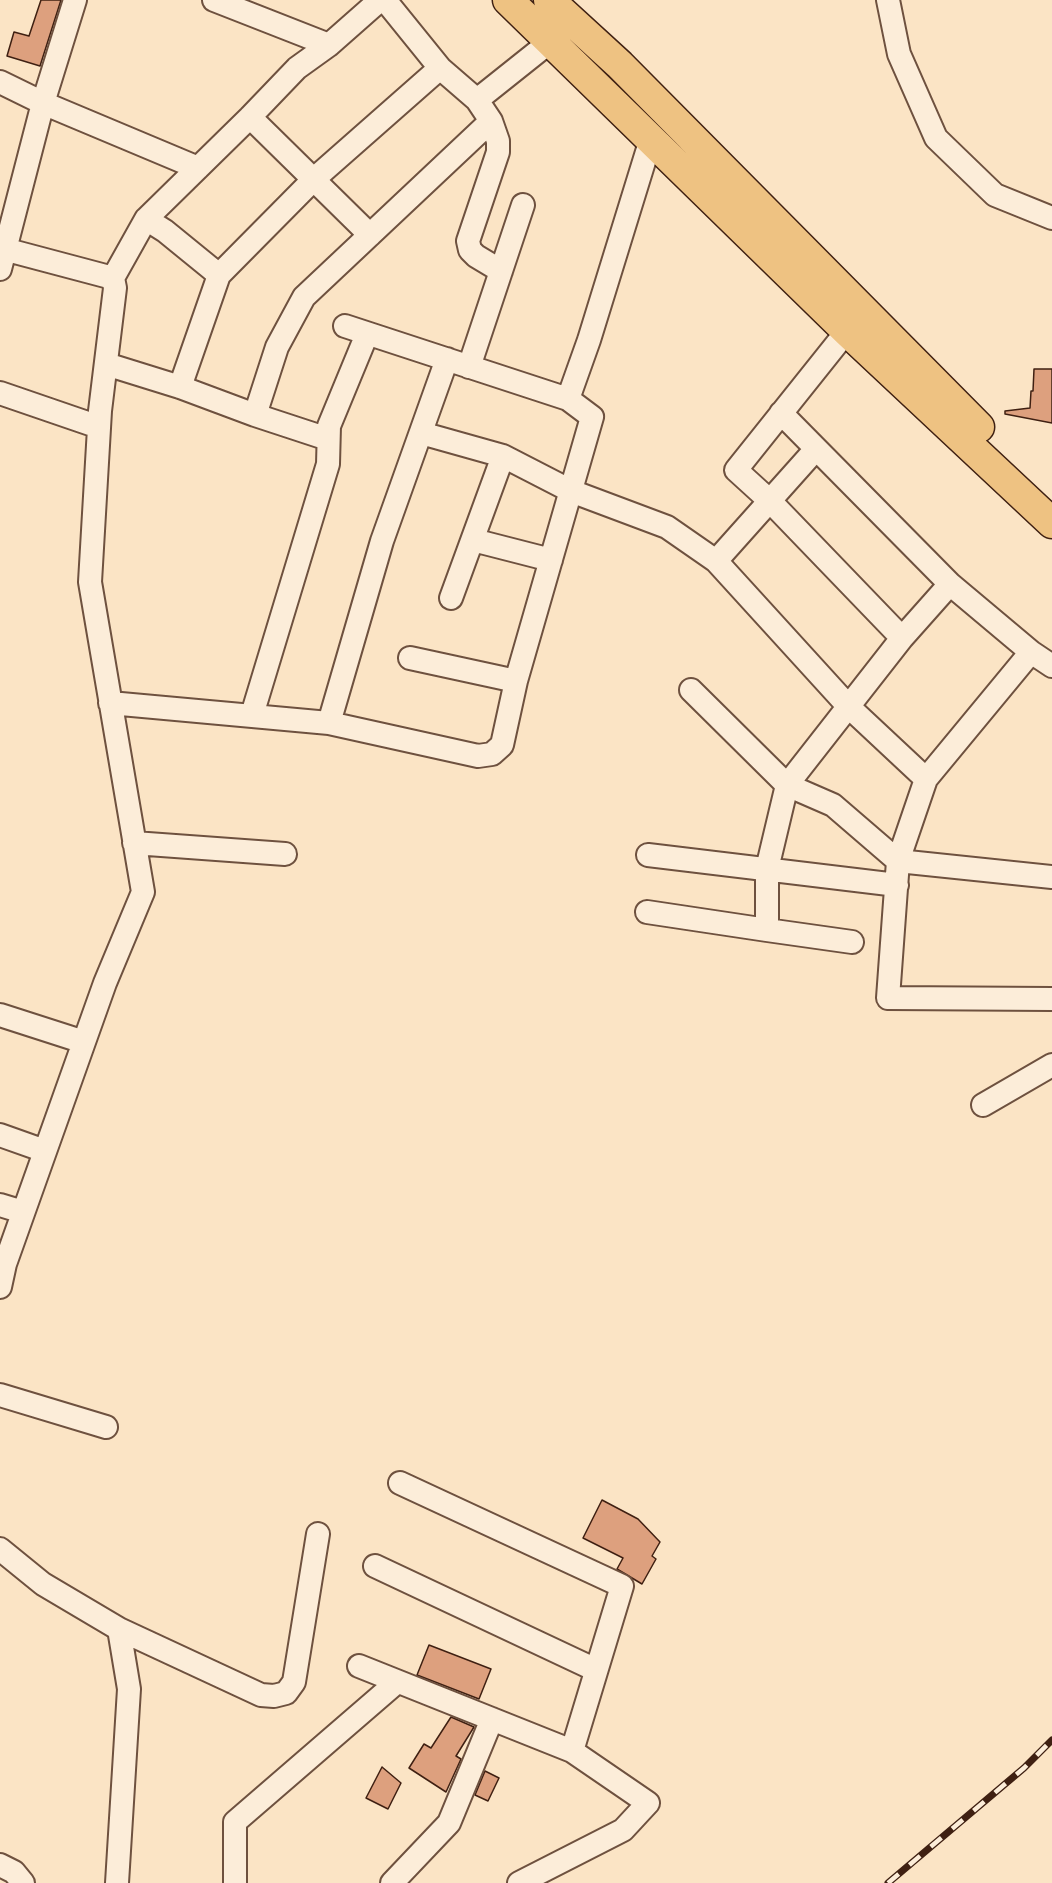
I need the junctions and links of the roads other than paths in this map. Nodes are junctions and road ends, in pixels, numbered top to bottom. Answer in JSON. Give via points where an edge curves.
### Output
{"nodes":[{"id":1,"x":75,"y":0,"type":"edge"},
{"id":2,"x":214,"y":0,"type":"edge"},
{"id":3,"x":380,"y":0,"type":"edge"},
{"id":4,"x":384,"y":0,"type":"edge"},
{"id":5,"x":508,"y":0,"type":"edge"},
{"id":6,"x":549,"y":0,"type":"edge"},
{"id":7,"x":888,"y":0,"type":"edge"},
{"id":8,"x":551,"y":41,"type":"junction"},
{"id":9,"x":329,"y":45,"type":"junction"},
{"id":10,"x":440,"y":68,"type":"junction"},
{"id":11,"x":0,"y":82,"type":"edge"},
{"id":12,"x":477,"y":100,"type":"junction"},
{"id":13,"x":43,"y":103,"type":"junction"},
{"id":14,"x":250,"y":117,"type":"junction"},
{"id":15,"x":491,"y":121,"type":"junction"},
{"id":16,"x":651,"y":139,"type":"junction"},
{"id":17,"x":198,"y":168,"type":"junction"},
{"id":18,"x":314,"y":179,"type":"junction"},
{"id":19,"x":523,"y":205,"type":"dead end"},
{"id":20,"x":1052,"y":218,"type":"edge"},
{"id":21,"x":146,"y":219,"type":"junction"},
{"id":22,"x":370,"y":235,"type":"junction"},
{"id":23,"x":2,"y":256,"type":"edge"},
{"id":24,"x":501,"y":271,"type":"junction"},
{"id":25,"x":219,"y":275,"type":"junction"},
{"id":26,"x":113,"y":278,"type":"junction"},
{"id":27,"x":345,"y":326,"type":"dead end"},
{"id":28,"x":847,"y":331,"type":"junction"},
{"id":29,"x":367,"y":334,"type":"junction"},
{"id":30,"x":447,"y":359,"type":"junction"},
{"id":31,"x":106,"y":364,"type":"junction"},
{"id":32,"x":470,"y":367,"type":"junction"},
{"id":33,"x":180,"y":387,"type":"junction"},
{"id":34,"x":0,"y":393,"type":"edge"},
{"id":35,"x":568,"y":399,"type":"junction"},
{"id":36,"x":781,"y":413,"type":"junction"},
{"id":37,"x":255,"y":415,"type":"junction"},
{"id":38,"x":99,"y":427,"type":"junction"},
{"id":39,"x":421,"y":433,"type":"junction"},
{"id":40,"x":328,"y":439,"type":"junction"},
{"id":41,"x":816,"y":449,"type":"junction"},
{"id":42,"x":503,"y":456,"type":"junction"},
{"id":43,"x":571,"y":491,"type":"junction"},
{"id":44,"x":1052,"y":495,"type":"edge"},
{"id":45,"x":770,"y":501,"type":"junction"},
{"id":46,"x":1052,"y":523,"type":"edge"},
{"id":47,"x":473,"y":540,"type":"junction"},
{"id":48,"x":551,"y":560,"type":"junction"},
{"id":49,"x":717,"y":561,"type":"junction"},
{"id":50,"x":950,"y":584,"type":"junction"},
{"id":51,"x":451,"y":598,"type":"dead end"},
{"id":52,"x":902,"y":638,"type":"junction"},
{"id":53,"x":1031,"y":652,"type":"junction"},
{"id":54,"x":410,"y":658,"type":"dead end"},
{"id":55,"x":1052,"y":666,"type":"edge"},
{"id":56,"x":516,"y":681,"type":"junction"},
{"id":57,"x":691,"y":690,"type":"dead end"},
{"id":58,"x":110,"y":703,"type":"junction"},
{"id":59,"x":849,"y":707,"type":"junction"},
{"id":60,"x":252,"y":715,"type":"junction"},
{"id":61,"x":330,"y":723,"type":"junction"},
{"id":62,"x":926,"y":779,"type":"junction"},
{"id":63,"x":787,"y":785,"type":"junction"},
{"id":64,"x":134,"y":843,"type":"junction"},
{"id":65,"x":285,"y":854,"type":"dead end"},
{"id":66,"x":648,"y":855,"type":"dead end"},
{"id":67,"x":898,"y":861,"type":"junction"},
{"id":68,"x":767,"y":869,"type":"junction"},
{"id":69,"x":1052,"y":877,"type":"edge"},
{"id":70,"x":897,"y":885,"type":"junction"},
{"id":71,"x":647,"y":912,"type":"dead end"},
{"id":72,"x":767,"y":930,"type":"junction"},
{"id":73,"x":852,"y":942,"type":"dead end"},
{"id":74,"x":1052,"y":999,"type":"edge"},
{"id":75,"x":0,"y":1015,"type":"edge"},
{"id":76,"x":84,"y":1042,"type":"junction"},
{"id":77,"x":1052,"y":1065,"type":"edge"},
{"id":78,"x":983,"y":1105,"type":"dead end"},
{"id":79,"x":0,"y":1135,"type":"edge"},
{"id":80,"x":45,"y":1151,"type":"junction"},
{"id":81,"x":0,"y":1205,"type":"edge"},
{"id":82,"x":23,"y":1212,"type":"junction"},
{"id":83,"x":0,"y":1287,"type":"edge"},
{"id":84,"x":0,"y":1395,"type":"edge"},
{"id":85,"x":106,"y":1427,"type":"dead end"},
{"id":86,"x":400,"y":1483,"type":"dead end"},
{"id":87,"x":318,"y":1534,"type":"dead end"},
{"id":88,"x":0,"y":1549,"type":"edge"},
{"id":89,"x":375,"y":1566,"type":"dead end"},
{"id":90,"x":118,"y":1629,"type":"junction"},
{"id":91,"x":359,"y":1666,"type":"dead end"},
{"id":92,"x":596,"y":1670,"type":"junction"},
{"id":93,"x":397,"y":1682,"type":"junction"},
{"id":94,"x":492,"y":1719,"type":"junction"},
{"id":95,"x":572,"y":1751,"type":"junction"},
{"id":96,"x":0,"y":1865,"type":"edge"},
{"id":97,"x":23,"y":1883,"type":"edge"},
{"id":98,"x":117,"y":1883,"type":"edge"},
{"id":99,"x":236,"y":1883,"type":"edge"},
{"id":100,"x":392,"y":1883,"type":"edge"},
{"id":101,"x":519,"y":1883,"type":"edge"}],
"edges":[{"from":1,"to":13,"type":"street"},
{"from":2,"to":9,"type":"street"},
{"from":3,"to":9,"type":"street"},
{"from":4,"to":10,"type":"street"},
{"from":5,"to":8,"type":"main road"},
{"from":6,"to":44,"type":"main road","via":[[620,65],[962,410]]},
{"from":7,"to":20,"type":"street","via":[[899,54],[936,138],[994,195]]},
{"from":8,"to":12,"type":"street"},
{"from":8,"to":16,"type":"main road"},
{"from":9,"to":14,"type":"street","via":[[297,68]]},
{"from":10,"to":12,"type":"street"},
{"from":10,"to":18,"type":"street"},
{"from":11,"to":13,"type":"street"},
{"from":12,"to":15,"type":"street"},
{"from":13,"to":17,"type":"street"},
{"from":13,"to":23,"type":"street"},
{"from":14,"to":17,"type":"street"},
{"from":14,"to":18,"type":"street"},
{"from":15,"to":22,"type":"street"},
{"from":15,"to":24,"type":"street","via":[[498,152],[468,241],[476,256]]},
{"from":16,"to":28,"type":"main road"},
{"from":16,"to":35,"type":"street"},
{"from":17,"to":21,"type":"street"},
{"from":18,"to":22,"type":"street"},
{"from":18,"to":25,"type":"street"},
{"from":19,"to":24,"type":"street"},
{"from":21,"to":25,"type":"street"},
{"from":21,"to":26,"type":"street"},
{"from":22,"to":37,"type":"street","via":[[304,297],[277,347]]},
{"from":23,"to":26,"type":"street"},
{"from":24,"to":32,"type":"street"},
{"from":25,"to":33,"type":"street"},
{"from":26,"to":31,"type":"street"},
{"from":27,"to":29,"type":"street"},
{"from":28,"to":36,"type":"street"},
{"from":28,"to":46,"type":"main road"},
{"from":29,"to":30,"type":"street"},
{"from":29,"to":40,"type":"street","via":[[329,426]]},
{"from":30,"to":32,"type":"street"},
{"from":30,"to":39,"type":"street"},
{"from":31,"to":33,"type":"street"},
{"from":31,"to":38,"type":"street"},
{"from":32,"to":35,"type":"street"},
{"from":33,"to":37,"type":"street"},
{"from":34,"to":38,"type":"street"},
{"from":35,"to":43,"type":"street","via":[[592,417]]},
{"from":36,"to":41,"type":"street"},
{"from":36,"to":45,"type":"street","via":[[736,470]]},
{"from":37,"to":40,"type":"street"},
{"from":38,"to":58,"type":"street","via":[[90,582]]},
{"from":39,"to":42,"type":"street"},
{"from":39,"to":61,"type":"street","via":[[382,541]]},
{"from":40,"to":60,"type":"street","via":[[328,464]]},
{"from":41,"to":45,"type":"street"},
{"from":41,"to":50,"type":"street"},
{"from":42,"to":43,"type":"street"},
{"from":42,"to":47,"type":"street"},
{"from":43,"to":48,"type":"street"},
{"from":43,"to":49,"type":"street","via":[[667,526]]},
{"from":45,"to":49,"type":"street"},
{"from":45,"to":52,"type":"street"},
{"from":47,"to":48,"type":"street"},
{"from":47,"to":51,"type":"street"},
{"from":48,"to":56,"type":"street"},
{"from":49,"to":59,"type":"street"},
{"from":50,"to":52,"type":"street"},
{"from":50,"to":53,"type":"street"},
{"from":52,"to":59,"type":"street"},
{"from":53,"to":55,"type":"street"},
{"from":53,"to":62,"type":"street"},
{"from":54,"to":56,"type":"street"},
{"from":56,"to":61,"type":"street","via":[[502,745],[492,754],[478,756]]},
{"from":57,"to":63,"type":"street"},
{"from":58,"to":60,"type":"street"},
{"from":58,"to":64,"type":"street"},
{"from":59,"to":62,"type":"street"},
{"from":59,"to":63,"type":"street"},
{"from":60,"to":61,"type":"street"},
{"from":62,"to":67,"type":"street"},
{"from":63,"to":67,"type":"street","via":[[833,805]]},
{"from":63,"to":68,"type":"street"},
{"from":64,"to":65,"type":"street"},
{"from":64,"to":76,"type":"street","via":[[143,892]]},
{"from":66,"to":68,"type":"street"},
{"from":67,"to":69,"type":"street"},
{"from":67,"to":70,"type":"street"},
{"from":68,"to":70,"type":"street"},
{"from":68,"to":72,"type":"street"},
{"from":70,"to":74,"type":"street","via":[[888,998]]},
{"from":71,"to":72,"type":"street"},
{"from":72,"to":73,"type":"street"},
{"from":75,"to":76,"type":"street"},
{"from":76,"to":80,"type":"street"},
{"from":77,"to":78,"type":"street"},
{"from":79,"to":80,"type":"street"},
{"from":80,"to":82,"type":"street"},
{"from":81,"to":82,"type":"street"},
{"from":82,"to":83,"type":"street"},
{"from":84,"to":85,"type":"street"},
{"from":86,"to":92,"type":"street","via":[[622,1586]]},
{"from":87,"to":90,"type":"street","via":[[294,1682],[286,1693],[261,1695]]},
{"from":88,"to":90,"type":"street","via":[[43,1584]]},
{"from":89,"to":92,"type":"street"},
{"from":90,"to":98,"type":"street","via":[[129,1689]]},
{"from":91,"to":93,"type":"street"},
{"from":92,"to":95,"type":"street"},
{"from":93,"to":94,"type":"street"},
{"from":93,"to":99,"type":"street","via":[[235,1822]]},
{"from":94,"to":95,"type":"street"},
{"from":94,"to":100,"type":"street","via":[[449,1823]]},
{"from":95,"to":101,"type":"street","via":[[648,1803],[623,1830]]},
{"from":96,"to":97,"type":"street","via":[[14,1872]]}]}
